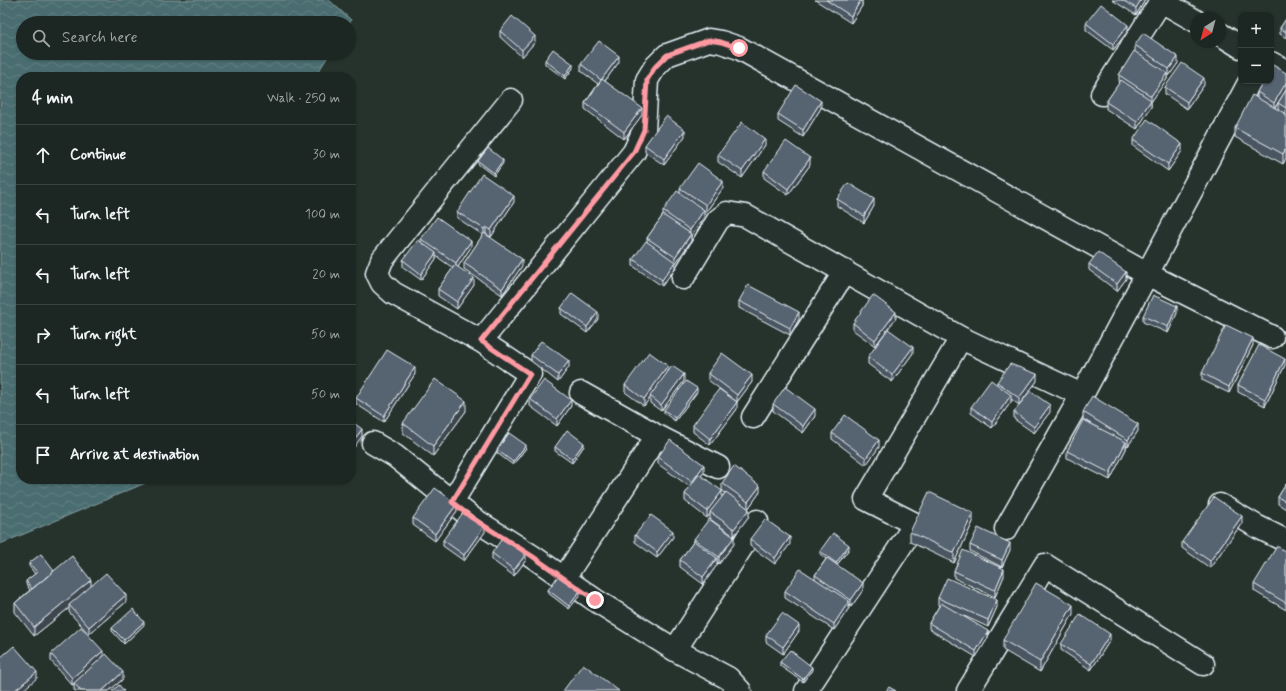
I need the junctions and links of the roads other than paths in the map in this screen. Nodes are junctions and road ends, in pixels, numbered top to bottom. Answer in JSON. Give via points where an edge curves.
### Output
{"nodes":[{"id":1,"x":1161,"y":0,"type":"edge"},
{"id":2,"x":1190,"y":17,"type":"edge"},
{"id":3,"x":1226,"y":37,"type":"edge"},
{"id":4,"x":1238,"y":44,"type":"edge"},
{"id":5,"x":1274,"y":65,"type":"edge"},
{"id":6,"x":1286,"y":72,"type":"edge"},
{"id":7,"x":1248,"y":84,"type":"edge"},
{"id":8,"x":1102,"y":94,"type":"dead end"},
{"id":9,"x":511,"y":100,"type":"dead end"},
{"id":10,"x":845,"y":271,"type":"junction"},
{"id":11,"x":1147,"y":274,"type":"junction"},
{"id":12,"x":683,"y":278,"type":"dead end"},
{"id":13,"x":1272,"y":337,"type":"dead end"},
{"id":14,"x":960,"y":338,"type":"junction"},
{"id":15,"x":481,"y":341,"type":"junction"},
{"id":16,"x":581,"y":393,"type":"dead end"},
{"id":17,"x":1082,"y":395,"type":"junction"},
{"id":18,"x":753,"y":417,"type":"dead end"},
{"id":19,"x":652,"y":433,"type":"junction"},
{"id":20,"x":372,"y":443,"type":"dead end"},
{"id":21,"x":718,"y":467,"type":"dead end"},
{"id":22,"x":452,"y":502,"type":"junction"},
{"id":23,"x":1220,"y":505,"type":"edge"},
{"id":24,"x":757,"y":521,"type":"dead end"},
{"id":25,"x":1006,"y":529,"type":"dead end"},
{"id":26,"x":1286,"y":541,"type":"edge"},
{"id":27,"x":564,"y":578,"type":"junction"},
{"id":28,"x":675,"y":650,"type":"junction"},
{"id":29,"x":1203,"y":664,"type":"dead end"},
{"id":30,"x":740,"y":691,"type":"edge"},
{"id":31,"x":806,"y":691,"type":"edge"},
{"id":32,"x":968,"y":691,"type":"edge"}],
"edges":[{"from":1,"to":2,"type":"street"},
{"from":1,"to":8,"type":"street"},
{"from":3,"to":4,"type":"street"},
{"from":5,"to":6,"type":"street"},
{"from":7,"to":11,"type":"street"},
{"from":9,"to":15,"type":"street","via":[[382,260],[377,273],[382,283],[393,293]]},
{"from":10,"to":12,"type":"street","via":[[746,216],[727,213],[718,220]]},
{"from":10,"to":14,"type":"street"},
{"from":10,"to":18,"type":"street"},
{"from":11,"to":13,"type":"street"},
{"from":11,"to":15,"type":"street","via":[[739,48],[709,40],[667,55],[655,67],[647,80],[644,130],[634,152]]},
{"from":11,"to":17,"type":"street"},
{"from":14,"to":17,"type":"street"},
{"from":14,"to":31,"type":"street","via":[[866,499],[915,524]]},
{"from":15,"to":22,"type":"street","via":[[530,374]]},
{"from":16,"to":19,"type":"street"},
{"from":17,"to":25,"type":"street"},
{"from":19,"to":21,"type":"street"},
{"from":19,"to":27,"type":"street","via":[[654,438],[651,445]]},
{"from":20,"to":22,"type":"street","via":[[396,456]]},
{"from":22,"to":27,"type":"street","via":[[472,518]]},
{"from":23,"to":26,"type":"street"},
{"from":24,"to":28,"type":"street"},
{"from":27,"to":28,"type":"street"},
{"from":28,"to":30,"type":"street","via":[[728,678]]},
{"from":29,"to":32,"type":"street","via":[[1045,565]]}]}
